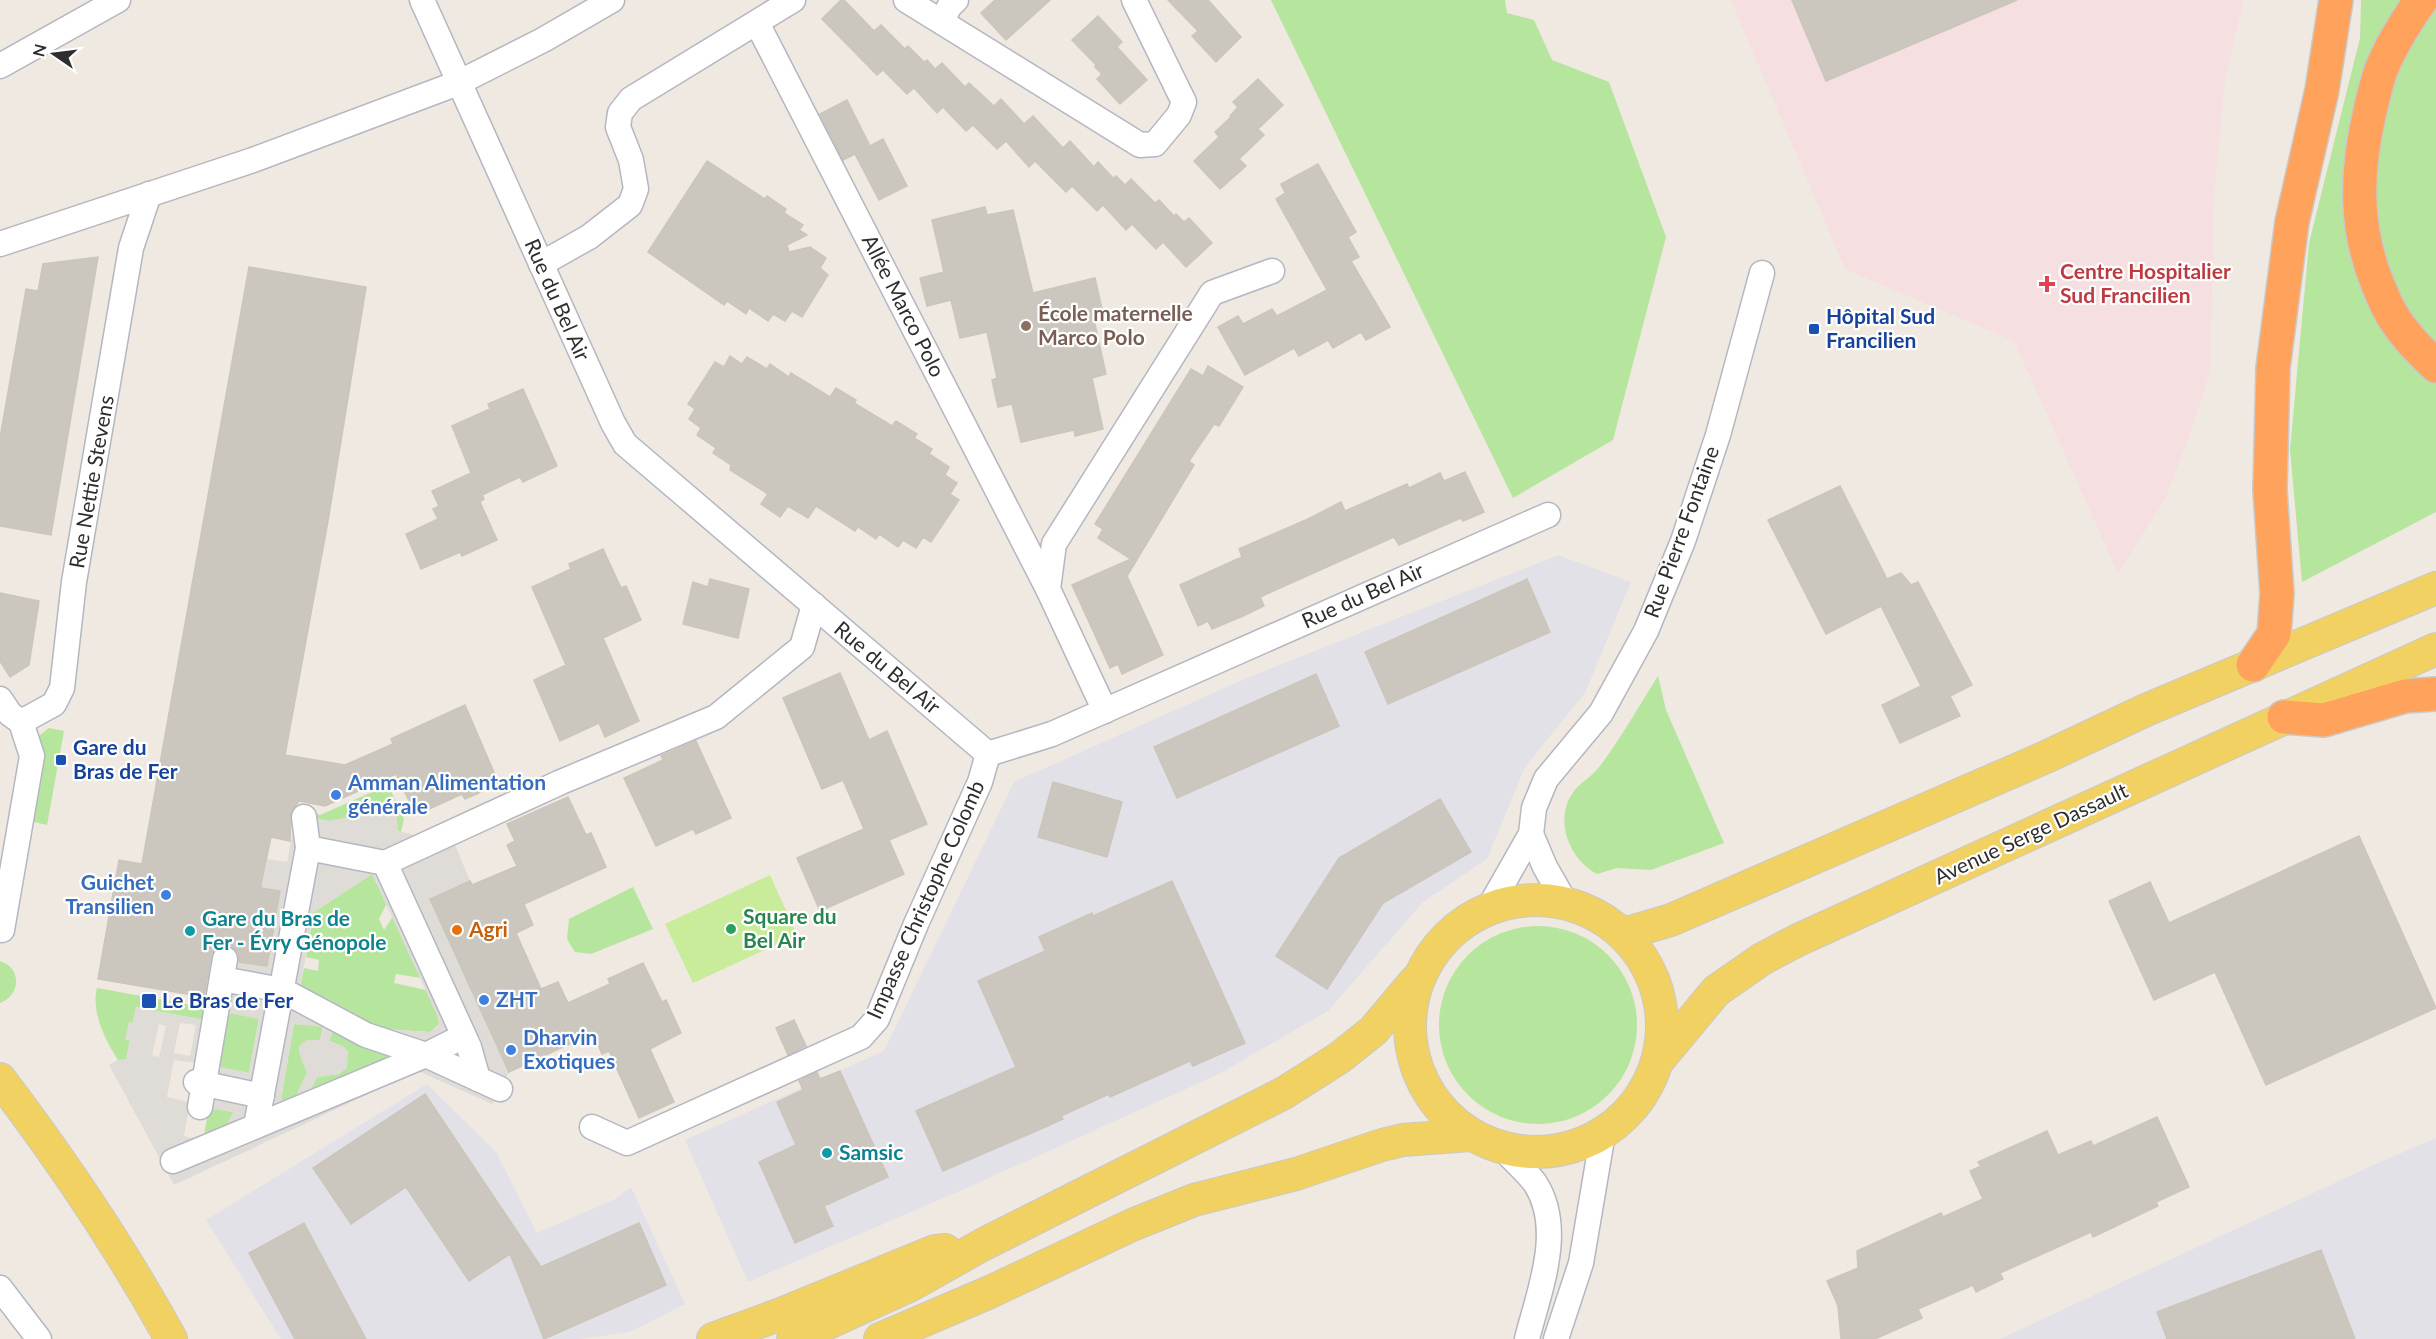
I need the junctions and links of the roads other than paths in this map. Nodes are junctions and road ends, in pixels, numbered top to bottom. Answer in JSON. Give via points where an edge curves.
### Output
{"nodes":[{"id":1,"x":118,"y":0,"type":"edge"},
{"id":2,"x":422,"y":0,"type":"edge"},
{"id":3,"x":612,"y":0,"type":"edge"},
{"id":4,"x":793,"y":0,"type":"edge"},
{"id":5,"x":906,"y":0,"type":"edge"},
{"id":6,"x":956,"y":0,"type":"edge"},
{"id":7,"x":1134,"y":0,"type":"edge"},
{"id":8,"x":2336,"y":0,"type":"edge"},
{"id":9,"x":2421,"y":0,"type":"edge"},
{"id":10,"x":942,"y":22,"type":"junction"},
{"id":11,"x":757,"y":24,"type":"junction"},
{"id":12,"x":0,"y":66,"type":"edge"},
{"id":13,"x":458,"y":83,"type":"junction"},
{"id":14,"x":149,"y":194,"type":"junction"},
{"id":15,"x":0,"y":244,"type":"edge"},
{"id":16,"x":541,"y":264,"type":"junction"},
{"id":17,"x":1272,"y":271,"type":"dead end"},
{"id":18,"x":1762,"y":273,"type":"dead end"},
{"id":19,"x":2436,"y":366,"type":"edge"},
{"id":20,"x":1548,"y":515,"type":"dead end"},
{"id":21,"x":2436,"y":588,"type":"edge"},
{"id":22,"x":1048,"y":589,"type":"junction"},
{"id":23,"x":814,"y":605,"type":"junction"},
{"id":24,"x":2436,"y":649,"type":"edge"},
{"id":25,"x":2253,"y":664,"type":"junction"},
{"id":26,"x":2436,"y":694,"type":"edge"},
{"id":27,"x":0,"y":699,"type":"edge"},
{"id":28,"x":1105,"y":711,"type":"junction"},
{"id":29,"x":2284,"y":717,"type":"junction"},
{"id":30,"x":21,"y":722,"type":"junction"},
{"id":31,"x":988,"y":754,"type":"junction"},
{"id":32,"x":303,"y":817,"type":"dead end"},
{"id":33,"x":1532,"y":834,"type":"junction"},
{"id":34,"x":308,"y":848,"type":"junction"},
{"id":35,"x":385,"y":863,"type":"junction"},
{"id":36,"x":1564,"y":902,"type":"junction"},
{"id":37,"x":1490,"y":906,"type":"junction"},
{"id":38,"x":2,"y":930,"type":"dead end"},
{"id":39,"x":1623,"y":934,"type":"junction"},
{"id":40,"x":1419,"y":977,"type":"junction"},
{"id":41,"x":282,"y":990,"type":"junction"},
{"id":42,"x":464,"y":1036,"type":"junction"},
{"id":43,"x":426,"y":1055,"type":"junction"},
{"id":44,"x":1657,"y":1062,"type":"junction"},
{"id":45,"x":0,"y":1079,"type":"edge"},
{"id":46,"x":478,"y":1079,"type":"junction"},
{"id":47,"x":500,"y":1089,"type":"dead end"},
{"id":48,"x":262,"y":1096,"type":"junction"},
{"id":49,"x":256,"y":1126,"type":"junction"},
{"id":50,"x":592,"y":1127,"type":"dead end"},
{"id":51,"x":1604,"y":1133,"type":"junction"},
{"id":52,"x":1470,"y":1136,"type":"junction"},
{"id":53,"x":1503,"y":1149,"type":"junction"},
{"id":54,"x":173,"y":1161,"type":"dead end"},
{"id":55,"x":982,"y":1245,"type":"junction"},
{"id":56,"x":0,"y":1288,"type":"edge"},
{"id":57,"x":990,"y":1292,"type":"junction"},
{"id":58,"x":39,"y":1339,"type":"edge"},
{"id":59,"x":171,"y":1339,"type":"edge"},
{"id":60,"x":713,"y":1339,"type":"edge"},
{"id":61,"x":793,"y":1339,"type":"edge"},
{"id":62,"x":880,"y":1339,"type":"edge"},
{"id":63,"x":934,"y":1339,"type":"edge"},
{"id":64,"x":1527,"y":1339,"type":"edge"},
{"id":65,"x":1556,"y":1339,"type":"edge"}],
"edges":[{"from":1,"to":12,"type":"street"},
{"from":2,"to":13,"type":"street","name":"Rue du Bel Air"},
{"from":3,"to":13,"type":"street"},
{"from":4,"to":11,"type":"street"},
{"from":5,"to":10,"type":"street"},
{"from":6,"to":10,"type":"street"},
{"from":7,"to":10,"type":"street","via":[[1184,102],[1179,115],[1155,144],[1140,145]]},
{"from":8,"to":25,"type":"highway","via":[[2322,90],[2292,222],[2273,368],[2270,490],[2277,594],[2274,634]]},
{"from":9,"to":19,"type":"highway","via":[[2394,40],[2375,89],[2364,133],[2358,208],[2369,263],[2393,317]]},
{"from":11,"to":16,"type":"street","via":[[631,99],[620,113],[618,127],[631,160],[636,189],[630,205],[589,237]]},
{"from":11,"to":22,"type":"street","name":"Allée Marco Polo"},
{"from":13,"to":14,"type":"street","via":[[254,160]]},
{"from":13,"to":16,"type":"street","name":"Rue du Bel Air"},
{"from":14,"to":15,"type":"street"},
{"from":14,"to":30,"type":"street","name":"Rue Nettie Stevens","via":[[131,248],[74,582],[62,688],[54,704]]},
{"from":16,"to":23,"type":"street","name":"Rue du Bel Air","via":[[625,444]]},
{"from":17,"to":22,"type":"street","via":[[1212,293],[1054,544]]},
{"from":18,"to":33,"type":"street","name":"Rue Pierre Fontaine","via":[[1718,435],[1683,540],[1646,631],[1601,713],[1546,778],[1534,808]]},
{"from":20,"to":28,"type":"street","name":"Rue du Bel Air"},
{"from":21,"to":25,"type":"main road"},
{"from":22,"to":28,"type":"street","name":"Allée Marco Polo"},
{"from":23,"to":31,"type":"street","name":"Rue du Bel Air"},
{"from":23,"to":35,"type":"street","via":[[802,646],[716,717],[561,782]]},
{"from":24,"to":29,"type":"main road","name":"Avenue Serge Dassault"},
{"from":25,"to":39,"type":"main road","via":[[1671,920]]},
{"from":26,"to":29,"type":"highway","via":[[2405,696],[2324,720]]},
{"from":27,"to":30,"type":"street"},
{"from":28,"to":31,"type":"street","name":"Rue du Bel Air","via":[[1052,734]]},
{"from":29,"to":44,"type":"main road","name":"Avenue Serge Dassault","via":[[1798,939],[1716,990]]},
{"from":30,"to":38,"type":"street","via":[[32,756]]},
{"from":31,"to":50,"type":"street","name":"Impasse Christophe Colomb","via":[[980,782],[878,1019],[861,1037],[627,1143]]},
{"from":32,"to":34,"type":"street"},
{"from":33,"to":36,"type":"street","name":"Rue Pierre Fontaine"},
{"from":33,"to":37,"type":"street","name":"Rue Pierre Fontaine"},
{"from":34,"to":35,"type":"street"},
{"from":34,"to":41,"type":"street"},
{"from":35,"to":42,"type":"street"},
{"from":36,"to":37,"type":"main road","via":[[1525,899]]},
{"from":36,"to":39,"type":"main road","via":[[1595,914]]},
{"from":37,"to":40,"type":"main road","via":[[1457,927]]},
{"from":39,"to":44,"type":"main road","via":[[1644,958],[1658,996],[1662,1028]]},
{"from":40,"to":52,"type":"main road","via":[[1410,1011],[1412,1045],[1421,1080],[1440,1111]]},
{"from":40,"to":55,"type":"main road","via":[[1373,1031],[1284,1093]]},
{"from":41,"to":43,"type":"street","via":[[366,1035]]},
{"from":41,"to":48,"type":"street"},
{"from":41,"to":48,"type":"street","via":[[223,969],[200,1091]]},
{"from":42,"to":43,"type":"street"},
{"from":42,"to":46,"type":"street"},
{"from":43,"to":46,"type":"street"},
{"from":43,"to":49,"type":"street"},
{"from":44,"to":51,"type":"main road","via":[[1646,1088],[1628,1114]]},
{"from":45,"to":59,"type":"main road","via":[[87,1198]]},
{"from":46,"to":47,"type":"street"},
{"from":48,"to":49,"type":"street"},
{"from":49,"to":54,"type":"street"},
{"from":51,"to":53,"type":"main road","via":[[1572,1147],[1536,1153]]},
{"from":51,"to":65,"type":"street","via":[[1581,1263]]},
{"from":52,"to":53,"type":"main road"},
{"from":52,"to":57,"type":"main road","via":[[1403,1140],[1296,1174],[1194,1200]]},
{"from":53,"to":64,"type":"street","via":[[1534,1183],[1548,1218],[1548,1248]]},
{"from":55,"to":60,"type":"main road","via":[[935,1251]]},
{"from":55,"to":61,"type":"main road","via":[[911,1285]]},
{"from":56,"to":58,"type":"street"},
{"from":57,"to":62,"type":"main road"},
{"from":57,"to":63,"type":"main road","via":[[965,1322]]}]}
